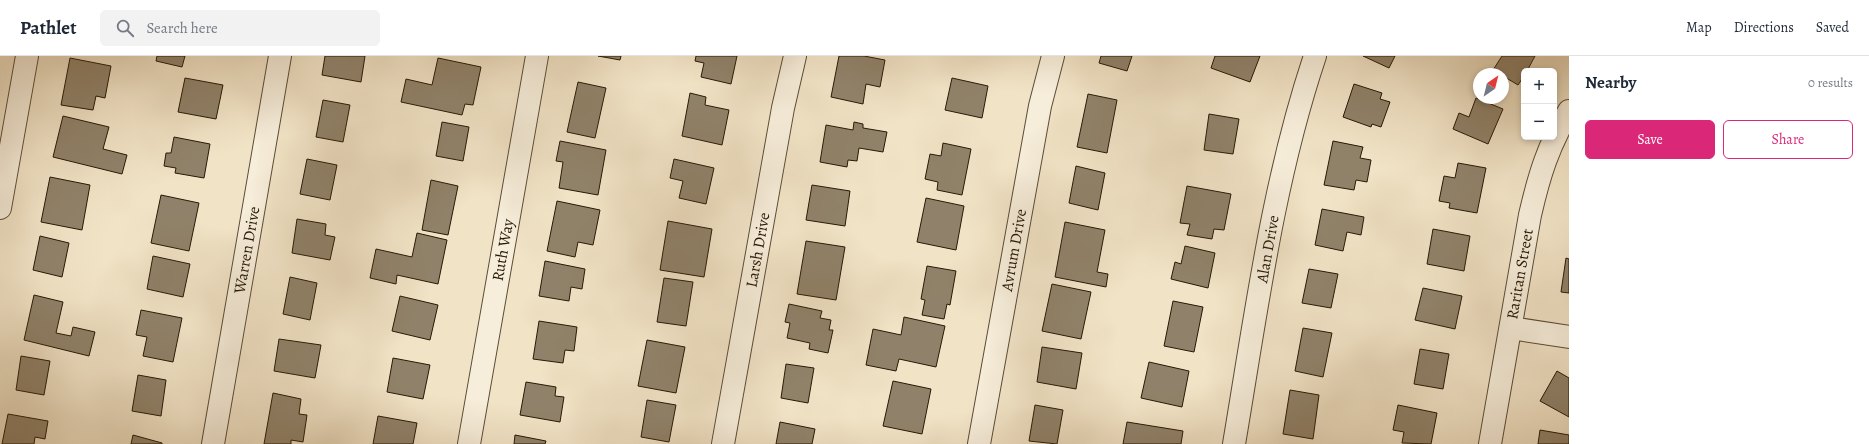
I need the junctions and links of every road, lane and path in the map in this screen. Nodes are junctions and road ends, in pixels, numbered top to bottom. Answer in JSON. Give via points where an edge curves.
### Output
{"nodes":[{"id":1,"x":27,"y":56,"type":"edge"},
{"id":2,"x":280,"y":56,"type":"edge"},
{"id":3,"x":537,"y":56,"type":"edge"},
{"id":4,"x":795,"y":56,"type":"edge"},
{"id":5,"x":1053,"y":56,"type":"edge"},
{"id":6,"x":1315,"y":56,"type":"edge"},
{"id":7,"x":1569,"y":111,"type":"edge"},
{"id":8,"x":0,"y":208,"type":"edge"},
{"id":9,"x":1511,"y":328,"type":"junction"},
{"id":10,"x":1569,"y":337,"type":"edge"},
{"id":11,"x":213,"y":444,"type":"edge"},
{"id":12,"x":469,"y":444,"type":"edge"},
{"id":13,"x":723,"y":444,"type":"edge"},
{"id":14,"x":979,"y":444,"type":"edge"},
{"id":15,"x":1234,"y":444,"type":"edge"},
{"id":16,"x":1490,"y":444,"type":"edge"}],
"edges":[{"from":1,"to":8,"type":"street"},
{"from":2,"to":11,"type":"street","name":"Warren Drive"},
{"from":3,"to":12,"type":"street","name":"Ruth Way"},
{"from":4,"to":13,"type":"street","name":"Larsh Drive","via":[[783,108]]},
{"from":5,"to":14,"type":"street","name":"Avrum Drive","via":[[1040,106]]},
{"from":6,"to":15,"type":"street","name":"Alan Drive","via":[[1303,91],[1274,214]]},
{"from":7,"to":9,"type":"street","name":"Raritan Street","via":[[1545,157],[1538,180]]},
{"from":9,"to":10,"type":"street"},
{"from":9,"to":16,"type":"street","name":"Raritan Street"}]}
